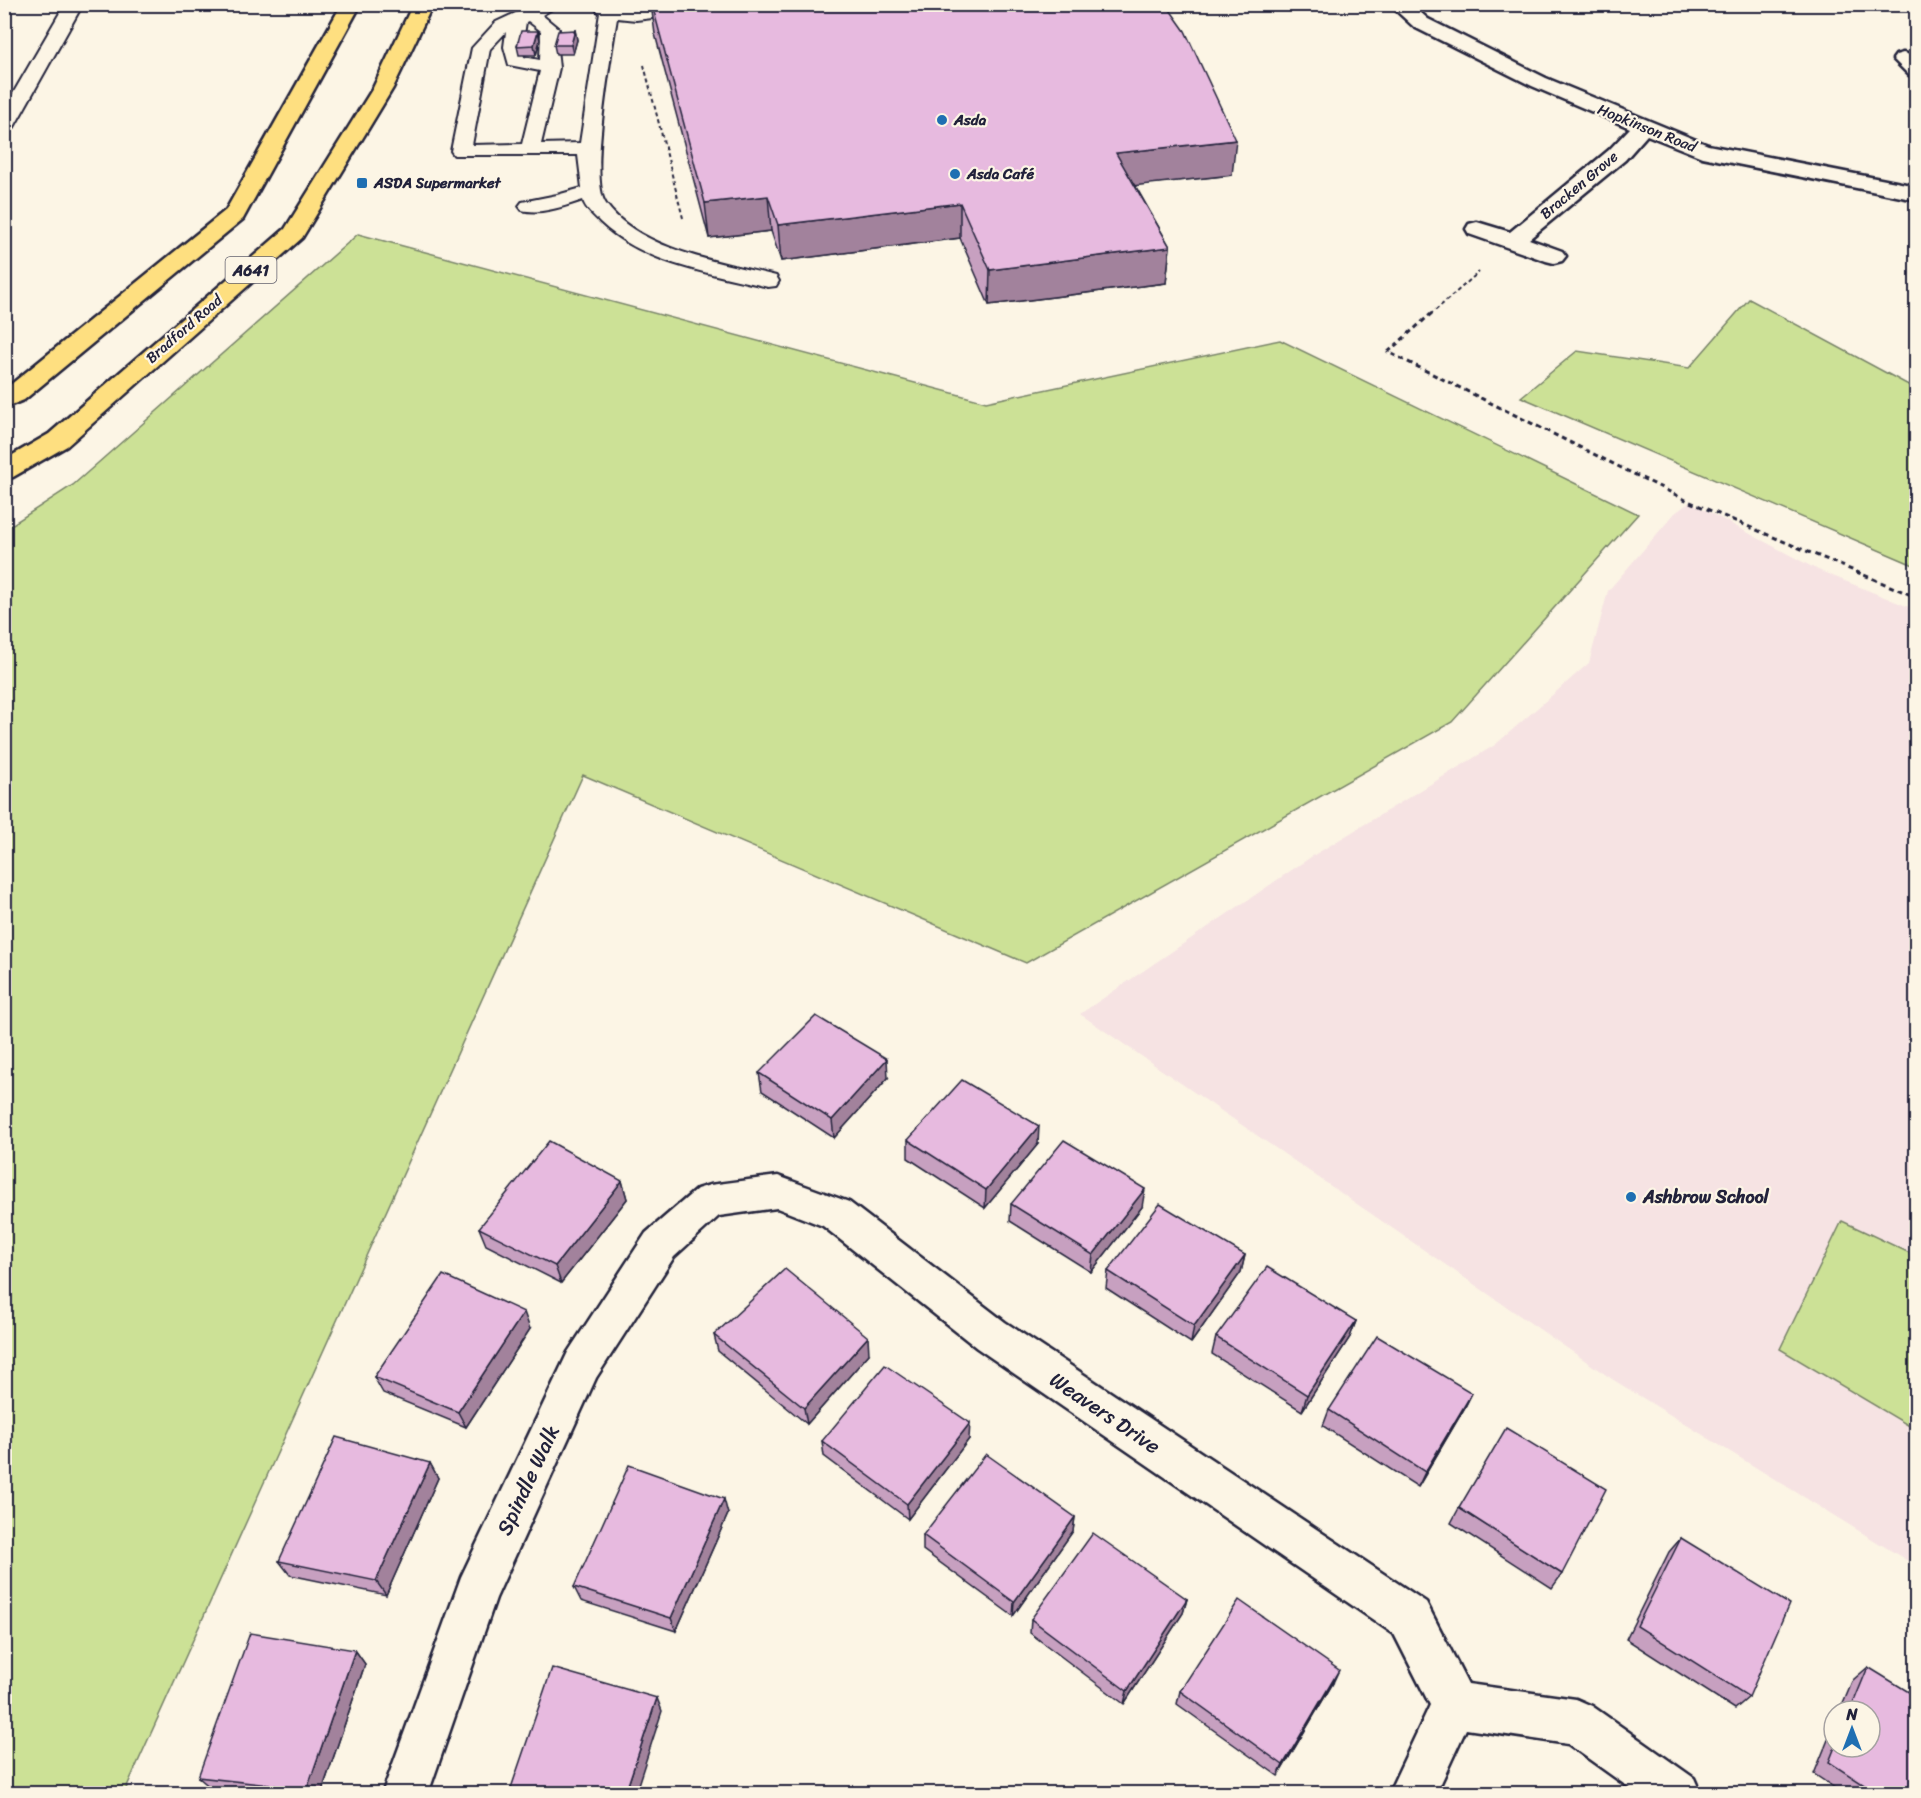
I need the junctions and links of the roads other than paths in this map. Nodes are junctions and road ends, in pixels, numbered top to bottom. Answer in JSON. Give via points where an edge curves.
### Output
{"nodes":[{"id":1,"x":74,"y":4,"type":"edge"},
{"id":2,"x":352,"y":4,"type":"edge"},
{"id":3,"x":423,"y":4,"type":"edge"},
{"id":4,"x":551,"y":4,"type":"edge"},
{"id":5,"x":727,"y":4,"type":"edge"},
{"id":6,"x":1398,"y":4,"type":"edge"},
{"id":7,"x":671,"y":7,"type":"edge"},
{"id":8,"x":604,"y":8,"type":"edge"},
{"id":9,"x":523,"y":16,"type":"junction"},
{"id":10,"x":550,"y":68,"type":"junction"},
{"id":11,"x":4,"y":127,"type":"edge"},
{"id":12,"x":1643,"y":127,"type":"junction"},
{"id":13,"x":589,"y":149,"type":"junction"},
{"id":14,"x":530,"y":150,"type":"junction"},
{"id":15,"x":592,"y":191,"type":"junction"},
{"id":16,"x":1917,"y":194,"type":"edge"},
{"id":17,"x":529,"y":206,"type":"dead end"},
{"id":18,"x":1477,"y":230,"type":"dead end"},
{"id":19,"x":1514,"y":241,"type":"junction"},
{"id":20,"x":1554,"y":256,"type":"dead end"},
{"id":21,"x":768,"y":281,"type":"dead end"},
{"id":22,"x":4,"y":400,"type":"edge"},
{"id":23,"x":4,"y":471,"type":"edge"},
{"id":24,"x":710,"y":1201,"type":"joint"},
{"id":25,"x":1454,"y":1705,"type":"junction"},
{"id":26,"x":405,"y":1794,"type":"edge"},
{"id":27,"x":1411,"y":1794,"type":"edge"},
{"id":28,"x":1678,"y":1794,"type":"edge"}],
"edges":[{"from":1,"to":11,"type":"lane"},
{"from":2,"to":22,"type":"main road","via":[[235,214]]},
{"from":3,"to":23,"type":"main road","name":"Bradford Road","number":"A641","via":[[382,88],[294,233],[57,440]]},
{"from":4,"to":9,"type":"lane"},
{"from":5,"to":7,"type":"lane"},
{"from":6,"to":12,"type":"street","name":"Hopkinson Road","via":[[1421,23],[1529,77]]},
{"from":7,"to":8,"type":"lane","via":[[636,15]]},
{"from":8,"to":13,"type":"lane"},
{"from":9,"to":10,"type":"lane","via":[[550,29]]},
{"from":9,"to":10,"type":"lane","via":[[513,47],[516,61]]},
{"from":9,"to":14,"type":"lane","via":[[502,26],[481,48],[461,151]]},
{"from":10,"to":14,"type":"lane"},
{"from":12,"to":16,"type":"street","name":"Hopkinson Road","via":[[1702,150]]},
{"from":12,"to":19,"type":"street","name":"Bracken Grove","via":[[1617,154]]},
{"from":13,"to":14,"type":"lane"},
{"from":13,"to":15,"type":"lane"},
{"from":15,"to":17,"type":"lane"},
{"from":15,"to":21,"type":"lane","via":[[594,204],[624,233],[681,260]]},
{"from":18,"to":19,"type":"street"},
{"from":19,"to":20,"type":"street"},
{"from":24,"to":25,"type":"street","name":"Weavers Drive","via":[[778,1192],[836,1215],[991,1335],[1410,1618]]},
{"from":24,"to":26,"type":"street","name":"Spindle Walk","via":[[660,1245],[582,1365],[476,1592]]},
{"from":25,"to":27,"type":"street"},
{"from":25,"to":28,"type":"street","via":[[1576,1722]]}]}
